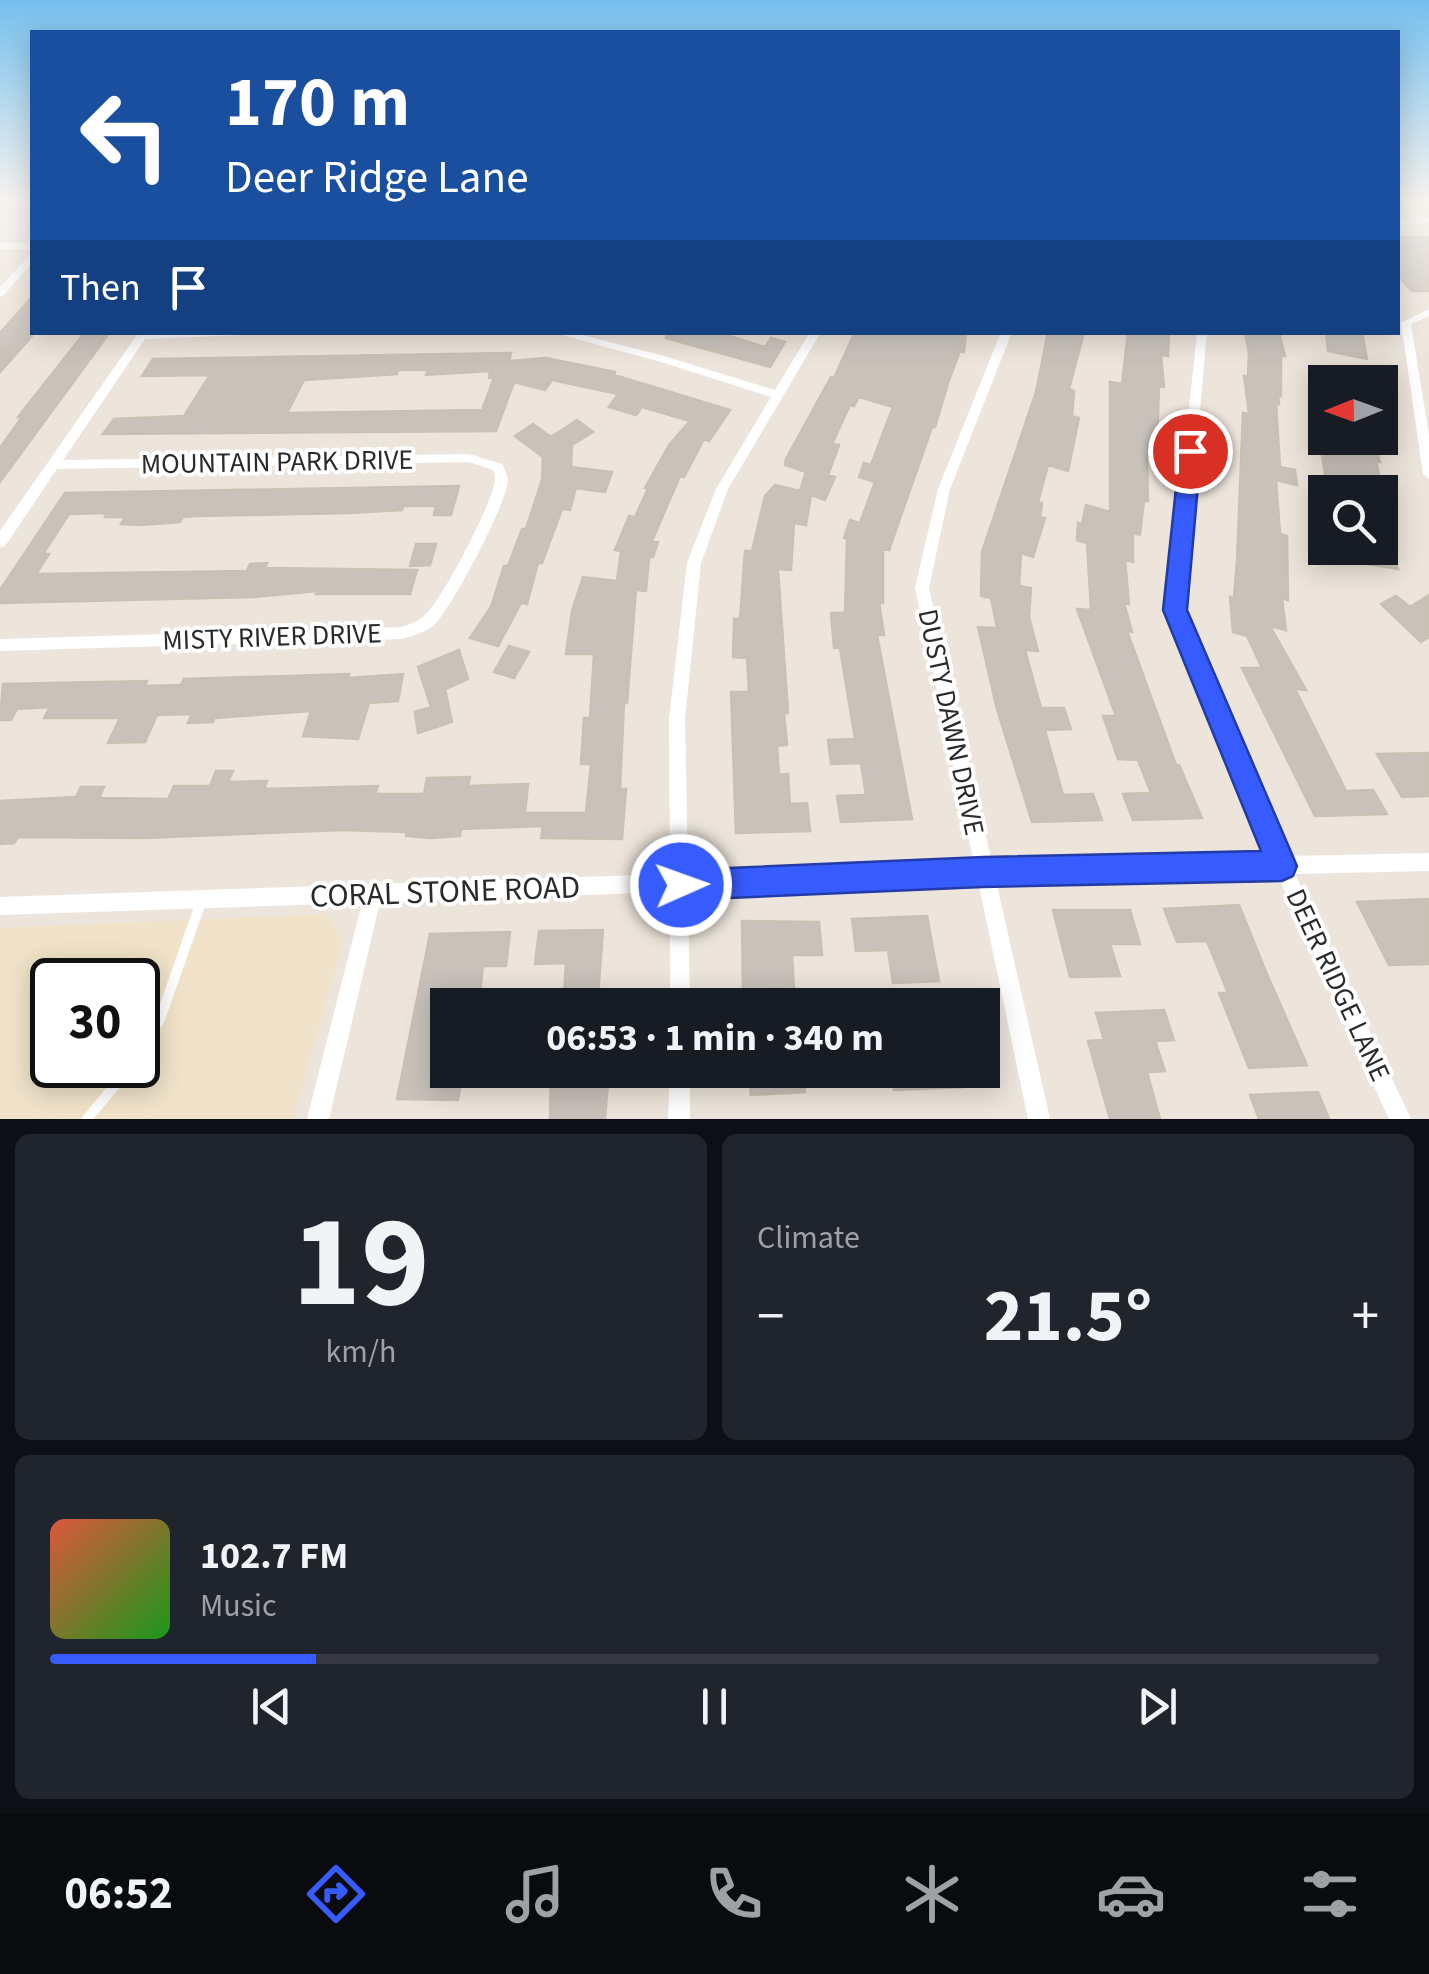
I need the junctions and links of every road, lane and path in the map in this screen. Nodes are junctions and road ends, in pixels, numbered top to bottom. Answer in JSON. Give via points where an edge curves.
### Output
{"nodes":[{"id":1,"x":30,"y":260,"type":"edge"},
{"id":2,"x":0,"y":294,"type":"edge"},
{"id":3,"x":1429,"y":312,"type":"edge"},
{"id":4,"x":143,"y":335,"type":"edge"},
{"id":5,"x":568,"y":335,"type":"edge"},
{"id":6,"x":814,"y":335,"type":"edge"},
{"id":7,"x":1007,"y":335,"type":"edge"},
{"id":8,"x":1202,"y":335,"type":"edge"},
{"id":9,"x":778,"y":395,"type":"junction"},
{"id":10,"x":54,"y":465,"type":"junction"},
{"id":11,"x":498,"y":468,"type":"joint"},
{"id":12,"x":1429,"y":474,"type":"edge"},
{"id":13,"x":0,"y":542,"type":"edge"},
{"id":14,"x":0,"y":645,"type":"edge"},
{"id":15,"x":1429,"y":862,"type":"edge"},
{"id":16,"x":1282,"y":866,"type":"junction"},
{"id":17,"x":983,"y":872,"type":"junction"},
{"id":18,"x":681,"y":885,"type":"junction"},
{"id":19,"x":373,"y":894,"type":"junction"},
{"id":20,"x":202,"y":898,"type":"junction"},
{"id":21,"x":0,"y":906,"type":"edge"},
{"id":22,"x":680,"y":988,"type":"edge"},
{"id":23,"x":160,"y":1019,"type":"edge"},
{"id":24,"x":112,"y":1088,"type":"edge"},
{"id":25,"x":680,"y":1088,"type":"edge"},
{"id":26,"x":86,"y":1119,"type":"edge"},
{"id":27,"x":318,"y":1119,"type":"edge"},
{"id":28,"x":679,"y":1119,"type":"edge"},
{"id":29,"x":1038,"y":1119,"type":"edge"},
{"id":30,"x":1400,"y":1119,"type":"edge"}],
"edges":[{"from":1,"to":2,"type":"street"},
{"from":3,"to":12,"type":"street","via":[[1406,323]]},
{"from":4,"to":10,"type":"street"},
{"from":5,"to":9,"type":"street"},
{"from":6,"to":9,"type":"street"},
{"from":7,"to":17,"type":"street","name":"DUSTY DAWN DRIVE","via":[[944,489],[922,588]]},
{"from":8,"to":16,"type":"street","name":"DEER RIDGE LANE","via":[[1175,610]]},
{"from":9,"to":18,"type":"street","via":[[722,489],[694,563],[677,719]]},
{"from":10,"to":11,"type":"street","name":"MOUNTAIN PARK DRIVE","via":[[470,458]]},
{"from":10,"to":13,"type":"street"},
{"from":11,"to":14,"type":"street","name":"MISTY RIVER DRIVE","via":[[499,490],[444,599],[416,629]]},
{"from":15,"to":16,"type":"street","name":"CORAL STONE ROAD"},
{"from":16,"to":17,"type":"street","name":"CORAL STONE ROAD"},
{"from":16,"to":30,"type":"street","name":"DEER RIDGE LANE"},
{"from":17,"to":18,"type":"street","name":"CORAL STONE ROAD"},
{"from":17,"to":29,"type":"street","name":"DUSTY DAWN DRIVE"},
{"from":18,"to":19,"type":"street","name":"CORAL STONE ROAD"},
{"from":18,"to":22,"type":"street"},
{"from":19,"to":20,"type":"street","name":"CORAL STONE ROAD"},
{"from":19,"to":27,"type":"street"},
{"from":20,"to":21,"type":"street","name":"CORAL STONE ROAD"},
{"from":20,"to":23,"type":"lane"},
{"from":24,"to":26,"type":"lane"},
{"from":25,"to":28,"type":"street"}]}
